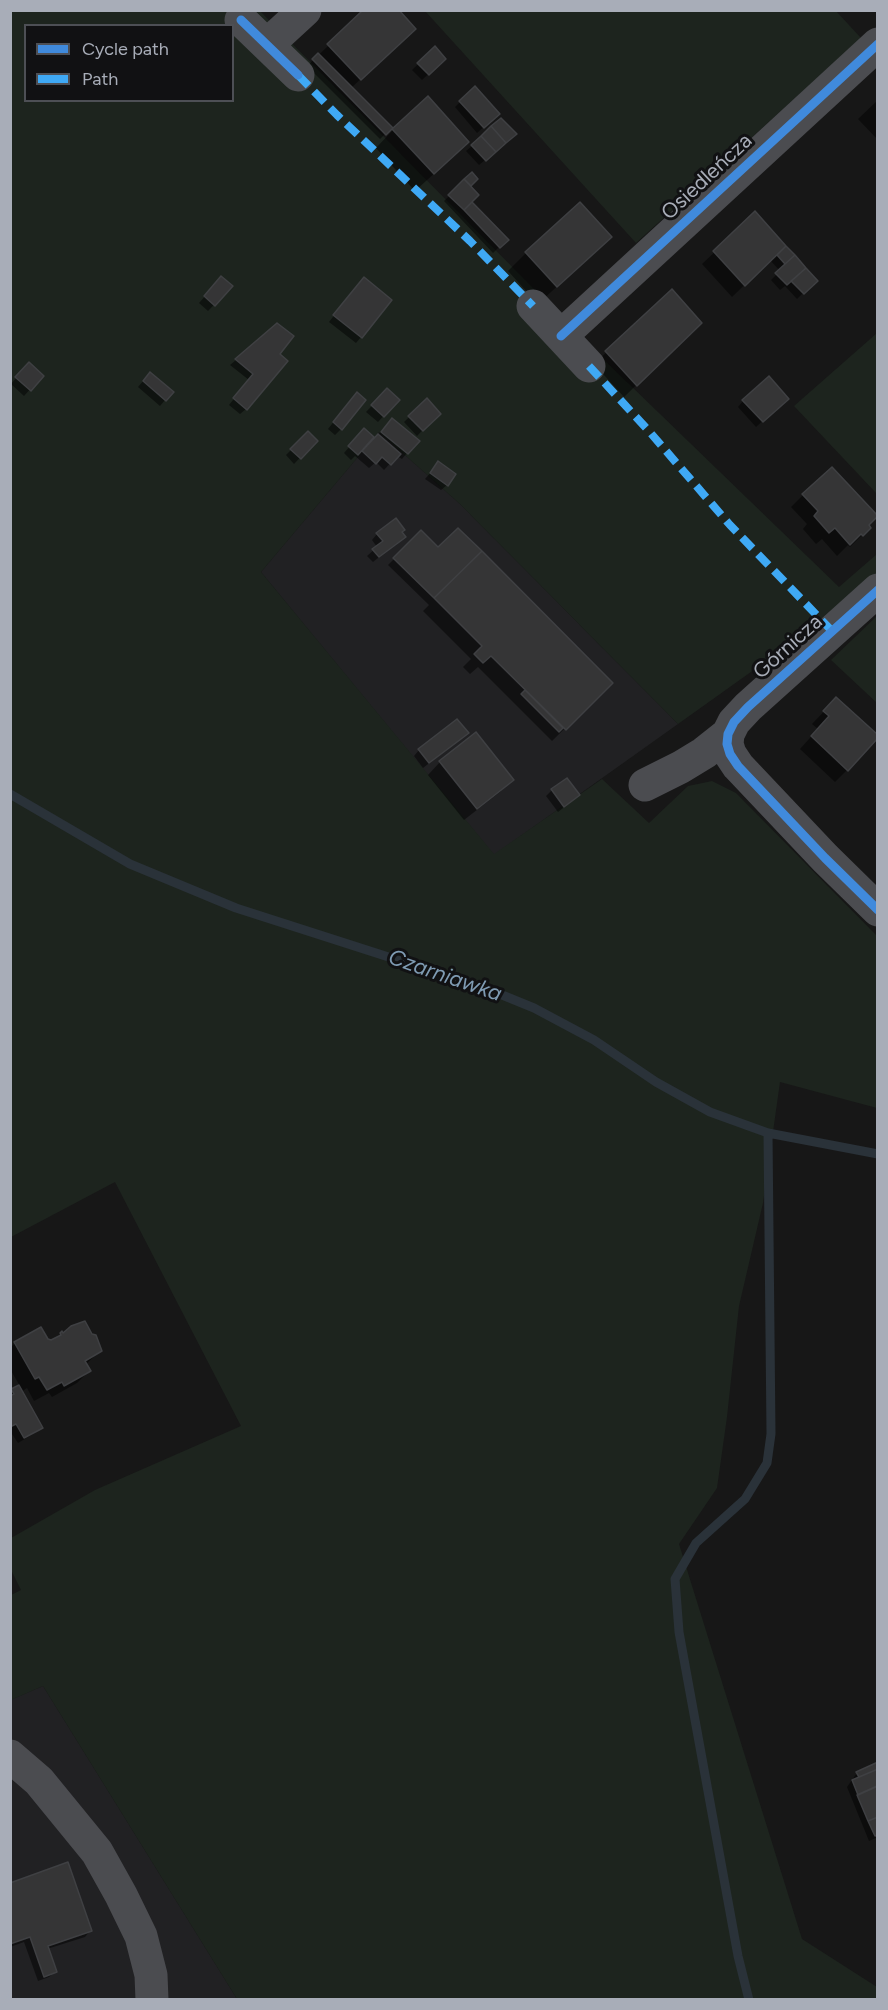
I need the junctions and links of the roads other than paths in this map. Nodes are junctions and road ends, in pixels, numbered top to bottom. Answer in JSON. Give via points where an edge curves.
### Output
{"nodes":[{"id":1,"x":305,"y":10,"type":"edge"},
{"id":2,"x":242,"y":20,"type":"dead end"},
{"id":3,"x":878,"y":44,"type":"edge"},
{"id":4,"x":267,"y":45,"type":"junction"},
{"id":5,"x":298,"y":75,"type":"dead end"},
{"id":6,"x":533,"y":306,"type":"dead end"},
{"id":7,"x":561,"y":336,"type":"junction"},
{"id":8,"x":589,"y":366,"type":"dead end"},
{"id":9,"x":878,"y":590,"type":"edge"},
{"id":10,"x":728,"y":734,"type":"junction"},
{"id":11,"x":645,"y":785,"type":"dead end"},
{"id":12,"x":878,"y":910,"type":"edge"},
{"id":13,"x":10,"y":1756,"type":"edge"},
{"id":14,"x":152,"y":2000,"type":"edge"}],
"edges":[{"from":1,"to":4,"type":"street"},
{"from":2,"to":4,"type":"street"},
{"from":3,"to":7,"type":"street","name":"Osiedleńcza"},
{"from":4,"to":5,"type":"street"},
{"from":6,"to":7,"type":"street"},
{"from":7,"to":8,"type":"street"},
{"from":9,"to":10,"type":"street","name":"Górnicza","via":[[748,707]]},
{"from":10,"to":11,"type":"street","name":"Górnicza","via":[[704,753]]},
{"from":10,"to":12,"type":"street","via":[[730,754],[738,766]]},
{"from":13,"to":14,"type":"street","via":[[39,1781],[96,1852],[141,1936],[152,1975]]}]}
